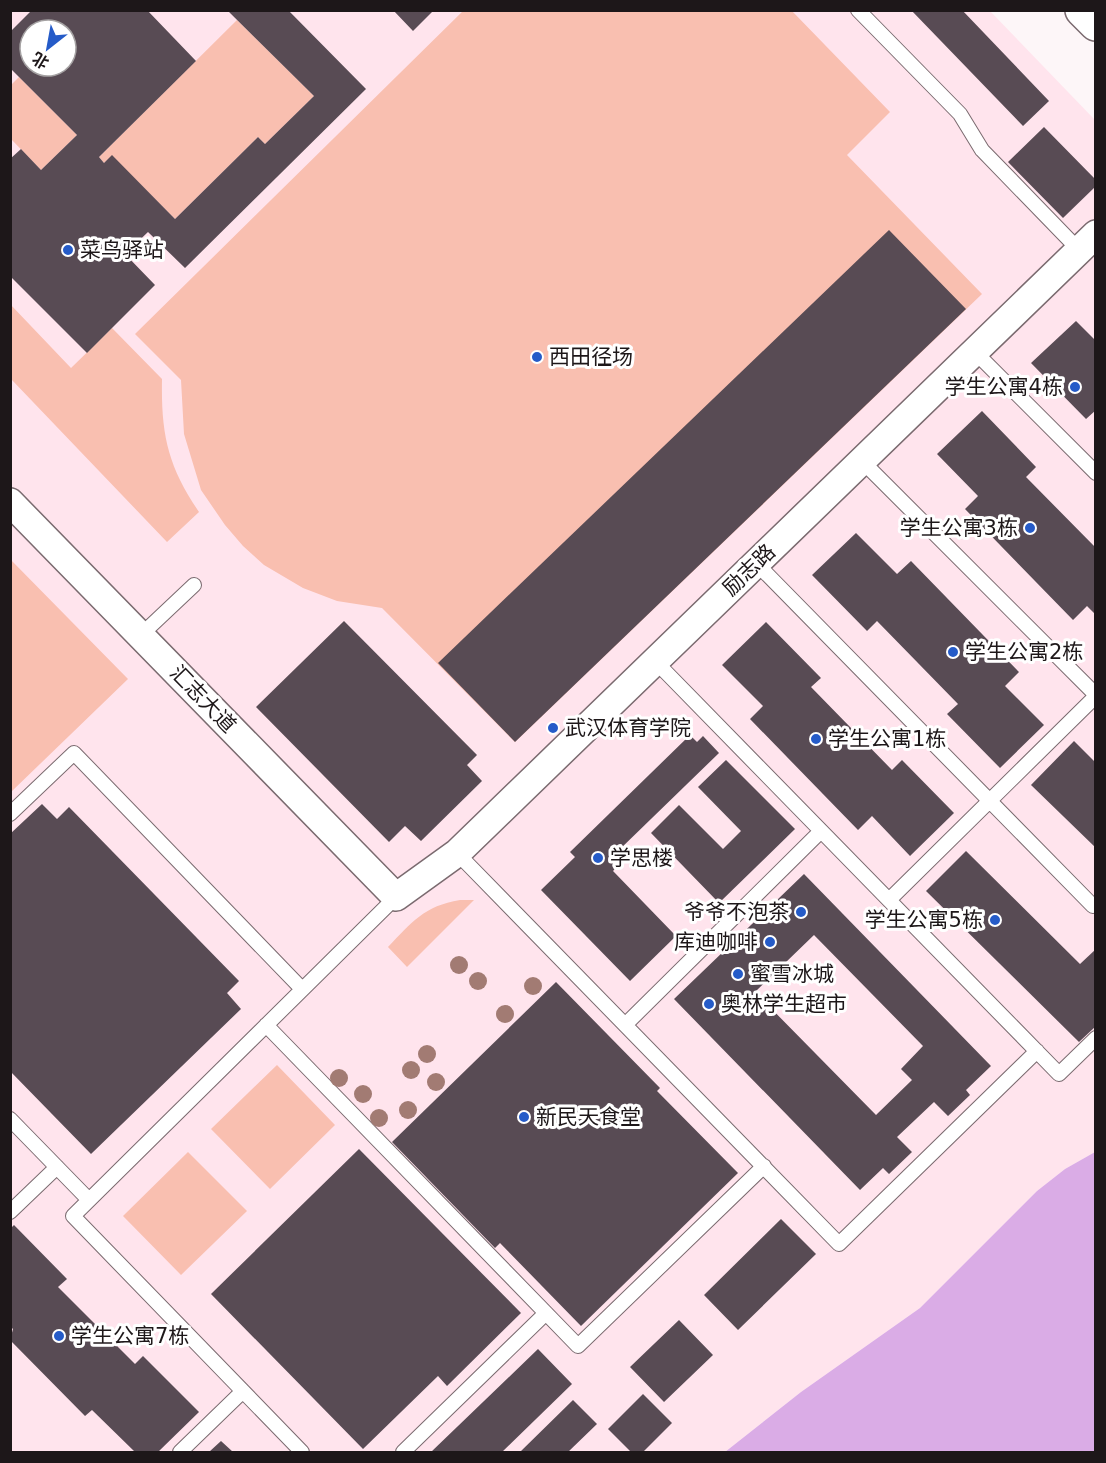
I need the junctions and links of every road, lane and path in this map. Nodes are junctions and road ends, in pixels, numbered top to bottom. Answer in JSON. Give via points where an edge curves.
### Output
{"nodes":[{"id":1,"x":858,"y":10,"type":"edge"},
{"id":2,"x":1082,"y":10,"type":"edge"},
{"id":3,"x":1095,"y":24,"type":"edge"},
{"id":4,"x":1087,"y":242,"type":"edge"},
{"id":5,"x":974,"y":351,"type":"junction"},
{"id":6,"x":862,"y":461,"type":"junction"},
{"id":7,"x":1095,"y":474,"type":"edge"},
{"id":8,"x":10,"y":502,"type":"edge"},
{"id":9,"x":756,"y":563,"type":"junction"},
{"id":10,"x":194,"y":585,"type":"dead end"},
{"id":11,"x":141,"y":635,"type":"junction"},
{"id":12,"x":655,"y":661,"type":"junction"},
{"id":13,"x":1095,"y":696,"type":"edge"},
{"id":14,"x":990,"y":801,"type":"junction"},
{"id":15,"x":10,"y":814,"type":"edge"},
{"id":16,"x":821,"y":831,"type":"junction"},
{"id":17,"x":457,"y":853,"type":"junction"},
{"id":18,"x":396,"y":897,"type":"junction"},
{"id":19,"x":889,"y":900,"type":"junction"},
{"id":20,"x":1093,"y":906,"type":"dead end"},
{"id":21,"x":302,"y":989,"type":"junction"},
{"id":22,"x":625,"y":1024,"type":"junction"},
{"id":23,"x":266,"y":1025,"type":"junction"},
{"id":24,"x":1095,"y":1038,"type":"edge"},
{"id":25,"x":1037,"y":1051,"type":"junction"},
{"id":26,"x":10,"y":1119,"type":"edge"},
{"id":27,"x":764,"y":1166,"type":"junction"},
{"id":28,"x":57,"y":1167,"type":"junction"},
{"id":29,"x":89,"y":1200,"type":"junction"},
{"id":30,"x":10,"y":1212,"type":"edge"},
{"id":31,"x":546,"y":1313,"type":"junction"},
{"id":32,"x":243,"y":1391,"type":"junction"},
{"id":33,"x":180,"y":1452,"type":"edge"},
{"id":34,"x":302,"y":1452,"type":"edge"},
{"id":35,"x":403,"y":1452,"type":"edge"}],
"edges":[{"from":1,"to":4,"type":"lane","via":[[960,114],[982,150]]},
{"from":2,"to":3,"type":"main road"},
{"from":4,"to":5,"type":"street","name":"励志路"},
{"from":5,"to":6,"type":"street","name":"励志路"},
{"from":5,"to":7,"type":"lane"},
{"from":6,"to":9,"type":"street","name":"励志路"},
{"from":6,"to":13,"type":"lane"},
{"from":8,"to":11,"type":"street","name":"汇志大道"},
{"from":9,"to":12,"type":"street","name":"励志路"},
{"from":9,"to":14,"type":"lane"},
{"from":10,"to":11,"type":"lane"},
{"from":11,"to":18,"type":"street","name":"汇志大道"},
{"from":12,"to":16,"type":"lane"},
{"from":12,"to":17,"type":"street","name":"励志路"},
{"from":13,"to":14,"type":"lane"},
{"from":14,"to":19,"type":"lane"},
{"from":14,"to":20,"type":"lane"},
{"from":15,"to":21,"type":"lane","via":[[74,753]]},
{"from":16,"to":19,"type":"lane"},
{"from":16,"to":22,"type":"lane"},
{"from":17,"to":18,"type":"street","name":"励志路"},
{"from":17,"to":22,"type":"lane"},
{"from":18,"to":21,"type":"lane"},
{"from":19,"to":25,"type":"lane"},
{"from":21,"to":23,"type":"lane"},
{"from":22,"to":27,"type":"lane"},
{"from":23,"to":29,"type":"lane"},
{"from":23,"to":31,"type":"lane"},
{"from":24,"to":25,"type":"lane","via":[[1059,1074]]},
{"from":25,"to":27,"type":"lane","via":[[839,1244]]},
{"from":26,"to":28,"type":"lane"},
{"from":27,"to":31,"type":"lane","via":[[578,1346]]},
{"from":28,"to":29,"type":"lane"},
{"from":28,"to":30,"type":"lane"},
{"from":29,"to":32,"type":"lane","via":[[73,1216]]},
{"from":31,"to":35,"type":"lane"},
{"from":32,"to":33,"type":"lane"},
{"from":32,"to":34,"type":"lane"}]}
